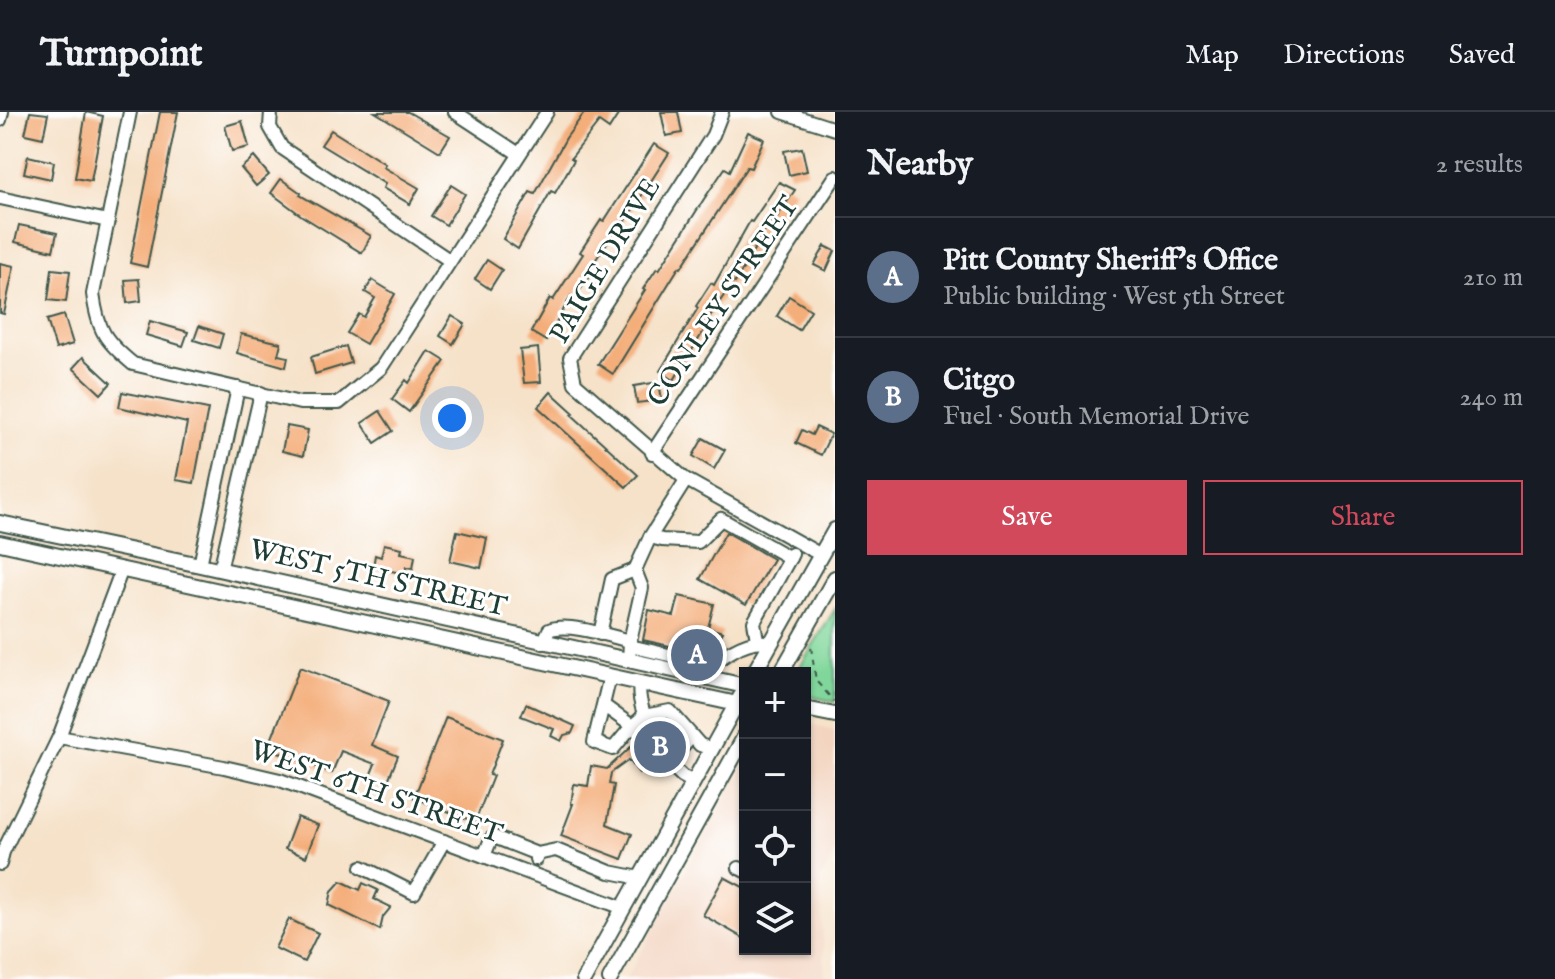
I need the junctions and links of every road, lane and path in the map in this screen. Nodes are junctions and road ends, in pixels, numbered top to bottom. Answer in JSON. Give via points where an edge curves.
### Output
{"nodes":[{"id":1,"x":2,"y":112,"type":"edge"},
{"id":2,"x":130,"y":112,"type":"edge"},
{"id":3,"x":271,"y":112,"type":"edge"},
{"id":4,"x":455,"y":112,"type":"edge"},
{"id":5,"x":547,"y":112,"type":"edge"},
{"id":6,"x":722,"y":112,"type":"edge"},
{"id":7,"x":782,"y":112,"type":"edge"},
{"id":8,"x":0,"y":120,"type":"edge"},
{"id":9,"x":835,"y":129,"type":"edge"},
{"id":10,"x":519,"y":154,"type":"junction"},
{"id":11,"x":835,"y":177,"type":"edge"},
{"id":12,"x":0,"y":198,"type":"edge"},
{"id":13,"x":108,"y":221,"type":"junction"},
{"id":14,"x":449,"y":260,"type":"junction"},
{"id":15,"x":238,"y":388,"type":"junction"},
{"id":16,"x":261,"y":393,"type":"junction"},
{"id":17,"x":652,"y":453,"type":"junction"},
{"id":18,"x":686,"y":480,"type":"junction"},
{"id":19,"x":732,"y":505,"type":"junction"},
{"id":20,"x":721,"y":519,"type":"junction"},
{"id":21,"x":0,"y":523,"type":"edge"},
{"id":22,"x":835,"y":530,"type":"edge"},
{"id":23,"x":0,"y":533,"type":"edge"},
{"id":24,"x":650,"y":537,"type":"junction"},
{"id":25,"x":84,"y":542,"type":"junction"},
{"id":26,"x":799,"y":542,"type":"junction"},
{"id":27,"x":0,"y":543,"type":"edge"},
{"id":28,"x":821,"y":555,"type":"junction"},
{"id":29,"x":60,"y":557,"type":"junction"},
{"id":30,"x":787,"y":563,"type":"junction"},
{"id":31,"x":200,"y":565,"type":"junction"},
{"id":32,"x":122,"y":569,"type":"junction"},
{"id":33,"x":220,"y":570,"type":"junction"},
{"id":34,"x":635,"y":570,"type":"junction"},
{"id":35,"x":835,"y":578,"type":"edge"},
{"id":36,"x":807,"y":580,"type":"junction"},
{"id":37,"x":767,"y":600,"type":"junction"},
{"id":38,"x":789,"y":613,"type":"junction"},
{"id":39,"x":594,"y":633,"type":"junction"},
{"id":40,"x":764,"y":642,"type":"junction"},
{"id":41,"x":543,"y":643,"type":"junction"},
{"id":42,"x":811,"y":647,"type":"dead end"},
{"id":43,"x":630,"y":649,"type":"junction"},
{"id":44,"x":582,"y":651,"type":"junction"},
{"id":45,"x":756,"y":667,"type":"edge"},
{"id":46,"x":784,"y":667,"type":"edge"},
{"id":47,"x":710,"y":672,"type":"junction"},
{"id":48,"x":610,"y":676,"type":"junction"},
{"id":49,"x":640,"y":682,"type":"junction"},
{"id":50,"x":739,"y":685,"type":"edge"},
{"id":51,"x":680,"y":691,"type":"junction"},
{"id":52,"x":835,"y":702,"type":"edge"},
{"id":53,"x":739,"y":704,"type":"edge"},
{"id":54,"x":603,"y":705,"type":"junction"},
{"id":55,"x":739,"y":707,"type":"edge"},
{"id":56,"x":811,"y":710,"type":"edge"},
{"id":57,"x":670,"y":711,"type":"junction"},
{"id":58,"x":835,"y":715,"type":"edge"},
{"id":59,"x":644,"y":716,"type":"junction"},
{"id":60,"x":632,"y":726,"type":"junction"},
{"id":61,"x":692,"y":736,"type":"junction"},
{"id":62,"x":59,"y":737,"type":"junction"},
{"id":63,"x":743,"y":739,"type":"edge"},
{"id":64,"x":712,"y":749,"type":"junction"},
{"id":65,"x":693,"y":782,"type":"junction"},
{"id":66,"x":444,"y":841,"type":"junction"},
{"id":67,"x":520,"y":847,"type":"junction"},
{"id":68,"x":537,"y":854,"type":"junction"},
{"id":69,"x":484,"y":856,"type":"junction"},
{"id":70,"x":0,"y":864,"type":"edge"},
{"id":71,"x":512,"y":866,"type":"junction"},
{"id":72,"x":362,"y":867,"type":"dead end"},
{"id":73,"x":532,"y":873,"type":"junction"},
{"id":74,"x":640,"y":878,"type":"junction"},
{"id":75,"x":623,"y":908,"type":"junction"},
{"id":76,"x":584,"y":979,"type":"edge"},
{"id":77,"x":610,"y":979,"type":"edge"}],
"edges":[{"from":1,"to":8,"type":"street"},
{"from":2,"to":13,"type":"street"},
{"from":3,"to":14,"type":"street","via":[[270,127],[282,148]]},
{"from":4,"to":10,"type":"street"},
{"from":5,"to":10,"type":"street"},
{"from":6,"to":17,"type":"street","name":"PAIGE DRIVE","via":[[713,135],[570,358],[575,383]]},
{"from":7,"to":9,"type":"street"},
{"from":10,"to":14,"type":"street"},
{"from":11,"to":17,"type":"street","name":"CONLEY STREET"},
{"from":12,"to":13,"type":"street"},
{"from":13,"to":15,"type":"street","via":[[93,294],[97,322],[112,347],[133,364]]},
{"from":14,"to":16,"type":"street","via":[[381,368],[339,403],[300,403]]},
{"from":15,"to":16,"type":"street"},
{"from":15,"to":31,"type":"street"},
{"from":16,"to":33,"type":"street"},
{"from":17,"to":18,"type":"street","name":"PAIGE DRIVE"},
{"from":18,"to":19,"type":"street","name":"PAIGE DRIVE"},
{"from":18,"to":24,"type":"street"},
{"from":19,"to":20,"type":"street"},
{"from":19,"to":26,"type":"street","name":"PAIGE DRIVE"},
{"from":20,"to":24,"type":"street","via":[[698,542]]},
{"from":20,"to":30,"type":"street"},
{"from":21,"to":25,"type":"main road","name":"WEST 5TH STREET"},
{"from":22,"to":28,"type":"main road"},
{"from":23,"to":25,"type":"main road"},
{"from":24,"to":34,"type":"street"},
{"from":25,"to":31,"type":"main road","name":"WEST 5TH STREET"},
{"from":26,"to":28,"type":"street","name":"PAIGE DRIVE"},
{"from":26,"to":30,"type":"street"},
{"from":27,"to":29,"type":"main road","name":"WEST 5TH STREET"},
{"from":28,"to":36,"type":"main road"},
{"from":29,"to":32,"type":"main road","name":"WEST 5TH STREET"},
{"from":29,"to":33,"type":"main road","via":[[96,556],[209,579]]},
{"from":30,"to":36,"type":"street"},
{"from":30,"to":37,"type":"street"},
{"from":31,"to":33,"type":"main road","name":"WEST 5TH STREET"},
{"from":32,"to":48,"type":"main road","name":"WEST 5TH STREET"},
{"from":32,"to":62,"type":"street"},
{"from":33,"to":41,"type":"main road","name":"WEST 5TH STREET"},
{"from":34,"to":39,"type":"street","via":[[612,579]]},
{"from":34,"to":43,"type":"street","via":[[642,588]]},
{"from":35,"to":46,"type":"main road"},
{"from":36,"to":38,"type":"main road"},
{"from":37,"to":38,"type":"street"},
{"from":37,"to":40,"type":"street","via":[[754,622]]},
{"from":38,"to":40,"type":"main road"},
{"from":39,"to":41,"type":"street","via":[[558,627],[549,630]]},
{"from":39,"to":43,"type":"street"},
{"from":39,"to":44,"type":"street"},
{"from":40,"to":45,"type":"main road"},
{"from":40,"to":47,"type":"street"},
{"from":41,"to":44,"type":"main road","name":"WEST 5TH STREET"},
{"from":42,"to":52,"type":"path","via":[[816,681]]},
{"from":43,"to":44,"type":"main road","name":"WEST 5TH STREET"},
{"from":43,"to":47,"type":"main road","name":"WEST 5TH STREET"},
{"from":47,"to":50,"type":"main road","name":"WEST 5TH STREET"},
{"from":48,"to":49,"type":"main road","name":"WEST 5TH STREET"},
{"from":48,"to":54,"type":"street"},
{"from":49,"to":51,"type":"main road","name":"WEST 5TH STREET"},
{"from":49,"to":59,"type":"street"},
{"from":51,"to":53,"type":"main road","name":"WEST 5TH STREET"},
{"from":51,"to":57,"type":"street"},
{"from":54,"to":60,"type":"street"},
{"from":54,"to":60,"type":"street","via":[[594,742],[613,749]]},
{"from":55,"to":64,"type":"main road"},
{"from":56,"to":58,"type":"main road"},
{"from":57,"to":59,"type":"street"},
{"from":57,"to":61,"type":"street"},
{"from":59,"to":60,"type":"street"},
{"from":59,"to":60,"type":"street","via":[[647,733]]},
{"from":61,"to":64,"type":"street"},
{"from":61,"to":65,"type":"street","via":[[668,755]]},
{"from":62,"to":66,"type":"street","name":"WEST 6TH STREET","via":[[280,780]]},
{"from":62,"to":70,"type":"street"},
{"from":63,"to":77,"type":"main road"},
{"from":64,"to":65,"type":"main road"},
{"from":65,"to":74,"type":"main road"},
{"from":66,"to":69,"type":"street","name":"WEST 6TH STREET"},
{"from":66,"to":72,"type":"street","via":[[414,893]]},
{"from":67,"to":68,"type":"street"},
{"from":67,"to":69,"type":"street","via":[[494,837]]},
{"from":67,"to":71,"type":"street"},
{"from":68,"to":73,"type":"street"},
{"from":68,"to":74,"type":"street","via":[[556,850]]},
{"from":69,"to":71,"type":"street","name":"WEST 6TH STREET"},
{"from":71,"to":73,"type":"street","name":"WEST 6TH STREET"},
{"from":73,"to":75,"type":"street","name":"WEST 6TH STREET"},
{"from":74,"to":75,"type":"main road"},
{"from":75,"to":76,"type":"main road"}]}
